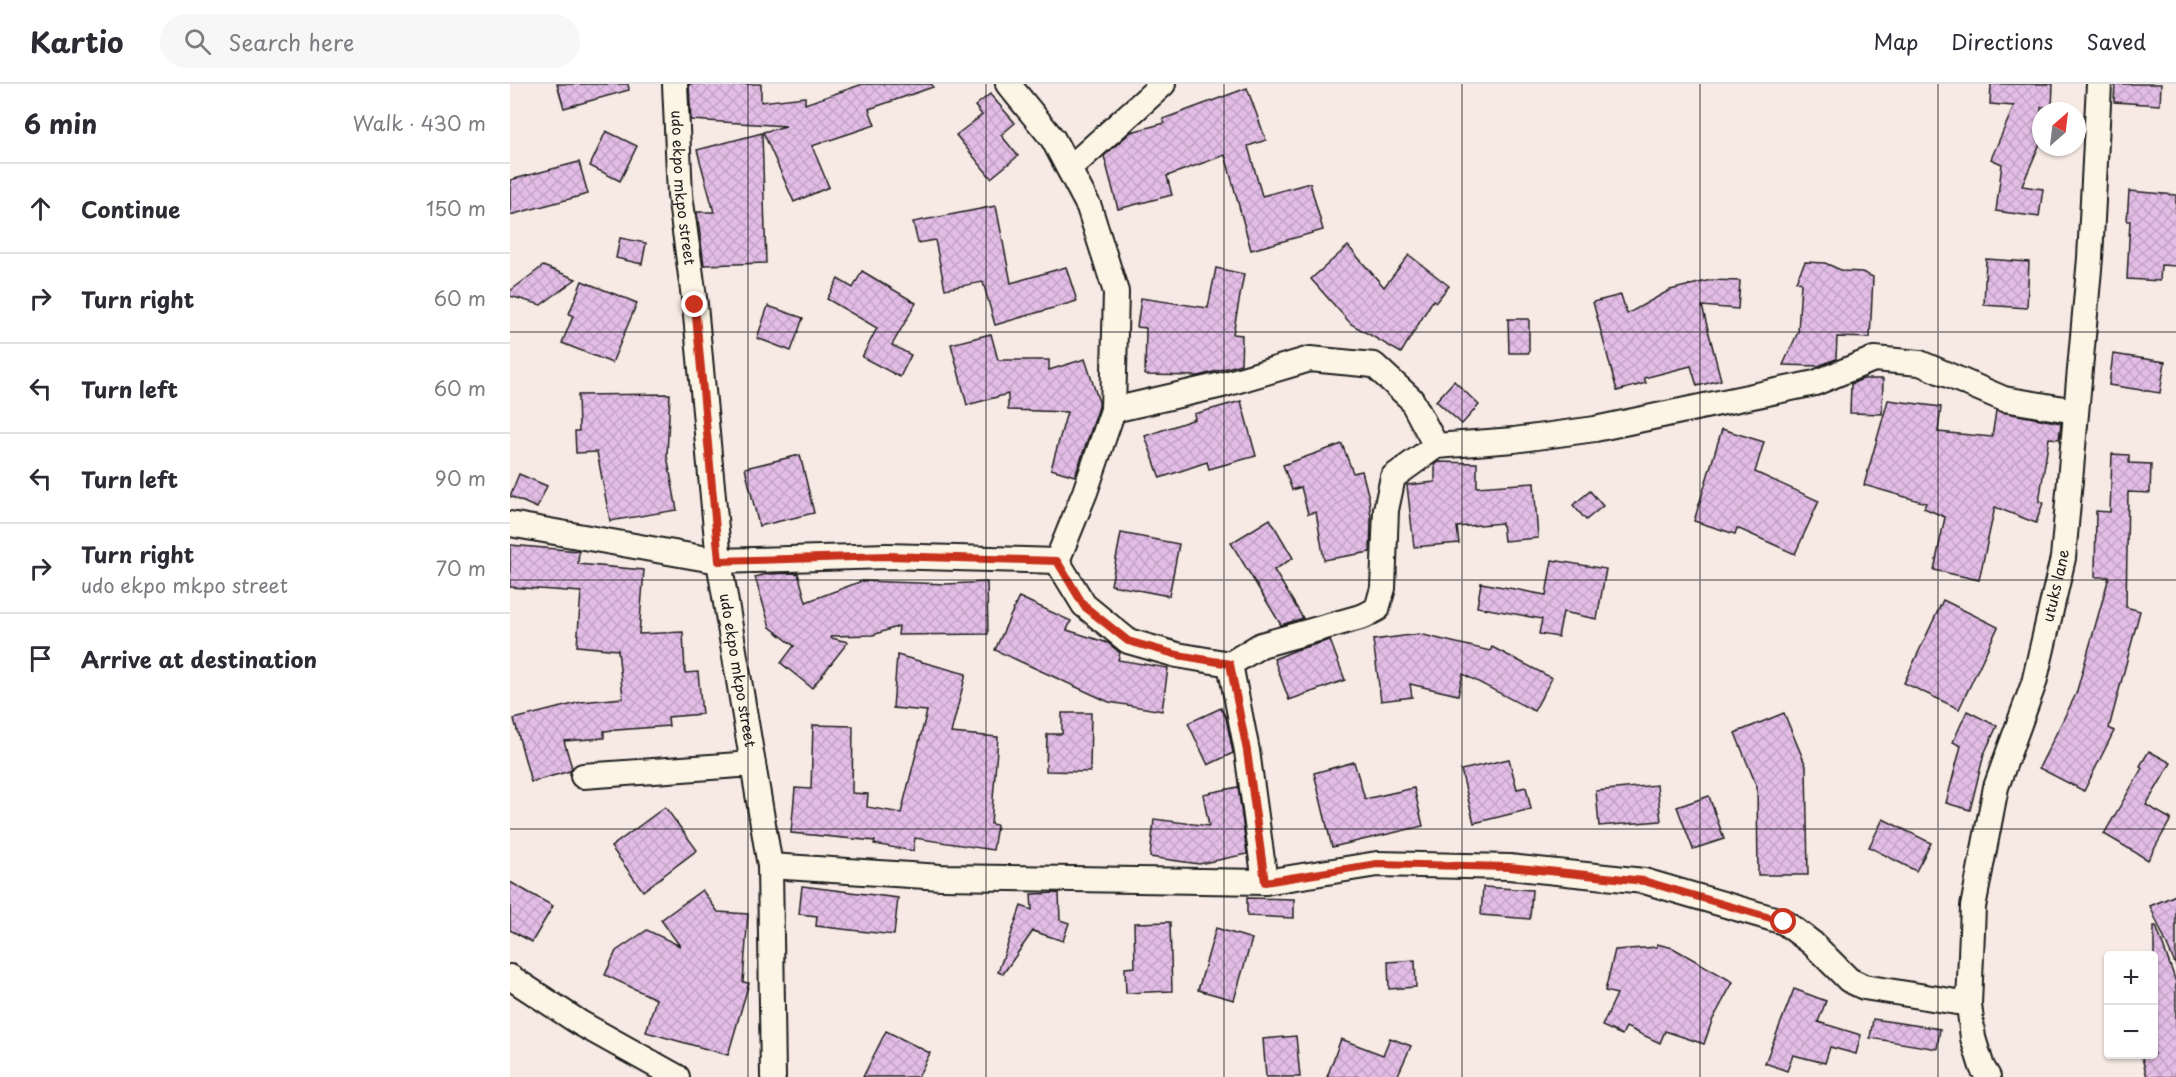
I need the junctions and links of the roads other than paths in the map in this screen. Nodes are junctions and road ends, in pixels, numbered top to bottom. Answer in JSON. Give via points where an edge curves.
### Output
{"nodes":[{"id":1,"x":675,"y":84,"type":"edge"},
{"id":2,"x":1008,"y":84,"type":"edge"},
{"id":3,"x":1163,"y":84,"type":"edge"},
{"id":4,"x":2099,"y":84,"type":"edge"},
{"id":5,"x":1070,"y":169,"type":"junction"},
{"id":6,"x":1113,"y":410,"type":"junction"},
{"id":7,"x":2076,"y":411,"type":"junction"},
{"id":8,"x":1436,"y":446,"type":"junction"},
{"id":9,"x":510,"y":524,"type":"edge"},
{"id":10,"x":719,"y":561,"type":"junction"},
{"id":11,"x":1057,"y":561,"type":"junction"},
{"id":12,"x":1230,"y":664,"type":"junction"},
{"id":13,"x":753,"y":764,"type":"junction"},
{"id":14,"x":583,"y":776,"type":"dead end"},
{"id":15,"x":770,"y":866,"type":"junction"},
{"id":16,"x":1265,"y":882,"type":"junction"},
{"id":17,"x":510,"y":977,"type":"edge"},
{"id":18,"x":1969,"y":1004,"type":"junction"},
{"id":19,"x":677,"y":1077,"type":"edge"},
{"id":20,"x":773,"y":1077,"type":"edge"},
{"id":21,"x":1988,"y":1077,"type":"edge"}],
"edges":[{"from":1,"to":10,"type":"street","name":"udo ekpo mkpo street","via":[[680,195],[695,305]]},
{"from":2,"to":5,"type":"street","via":[[1053,140]]},
{"from":3,"to":5,"type":"street"},
{"from":4,"to":7,"type":"street","name":"utuks lane","via":[[2090,258]]},
{"from":5,"to":6,"type":"street","via":[[1089,207],[1116,292]]},
{"from":6,"to":8,"type":"street","via":[[1222,385],[1310,359],[1374,365],[1411,399]]},
{"from":6,"to":11,"type":"street"},
{"from":7,"to":8,"type":"street","via":[[2004,399],[1920,363],[1874,358],[1815,383],[1595,429]]},
{"from":7,"to":18,"type":"street","name":"utuks lane","via":[[2063,558],[2034,683],[1996,787],[1973,907]]},
{"from":8,"to":12,"type":"street","via":[[1393,477],[1386,510],[1383,588],[1377,609],[1262,645]]},
{"from":9,"to":10,"type":"street"},
{"from":10,"to":11,"type":"street","via":[[887,556]]},
{"from":10,"to":13,"type":"street","name":"udo ekpo mkpo street"},
{"from":11,"to":12,"type":"street","via":[[1084,606],[1128,641]]},
{"from":12,"to":16,"type":"street"},
{"from":13,"to":14,"type":"street"},
{"from":13,"to":15,"type":"street","name":"udo ekpo mkpo street"},
{"from":15,"to":16,"type":"street","via":[[941,877]]},
{"from":15,"to":20,"type":"street","name":"udo ekpo mkpo street"},
{"from":16,"to":18,"type":"street","via":[[1377,864],[1509,867],[1644,881],[1784,922],[1849,980],[1864,987]]},
{"from":17,"to":19,"type":"street","via":[[580,1023]]},
{"from":18,"to":21,"type":"street","name":"utuks lane","via":[[1973,1038]]}]}
